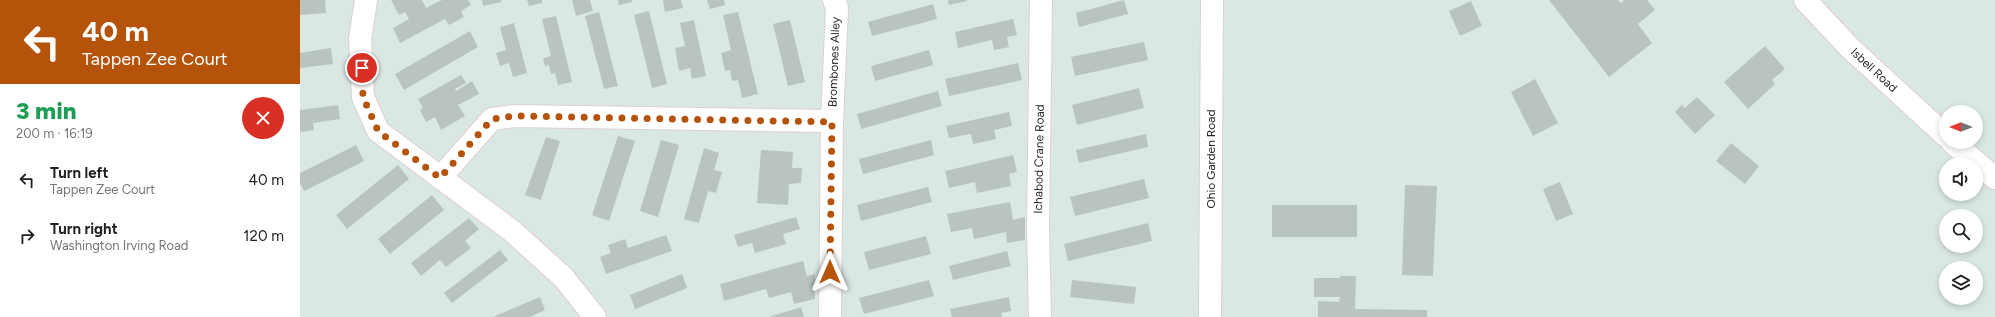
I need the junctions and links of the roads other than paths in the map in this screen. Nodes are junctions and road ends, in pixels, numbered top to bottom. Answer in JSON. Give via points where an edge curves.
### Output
{"nodes":[{"id":1,"x":366,"y":0,"type":"edge"},
{"id":2,"x":834,"y":0,"type":"edge"},
{"id":3,"x":1041,"y":0,"type":"edge"},
{"id":4,"x":1212,"y":0,"type":"edge"},
{"id":5,"x":1805,"y":0,"type":"edge"},
{"id":6,"x":832,"y":122,"type":"junction"},
{"id":7,"x":1939,"y":130,"type":"edge"},
{"id":8,"x":1960,"y":149,"type":"edge"},
{"id":9,"x":440,"y":178,"type":"junction"},
{"id":10,"x":1995,"y":178,"type":"edge"},
{"id":11,"x":594,"y":317,"type":"edge"},
{"id":12,"x":830,"y":317,"type":"edge"},
{"id":13,"x":1040,"y":317,"type":"edge"},
{"id":14,"x":1210,"y":317,"type":"edge"}],
"edges":[{"from":1,"to":9,"type":"street","via":[[360,39],[363,97],[378,131]]},
{"from":2,"to":6,"type":"street","name":"Brombones Alley","via":[[837,8]]},
{"from":3,"to":13,"type":"street","name":"Ichabod Crane Road","via":[[1038,229]]},
{"from":4,"to":14,"type":"street","name":"Ohio Garden Road"},
{"from":5,"to":7,"type":"street","name":"Isbell Road","via":[[1849,47]]},
{"from":6,"to":9,"type":"street","via":[[515,116],[492,119]]},
{"from":6,"to":12,"type":"street","name":"Brombones Alley"},
{"from":8,"to":10,"type":"street"},
{"from":9,"to":11,"type":"street","via":[[512,231],[564,278]]}]}
